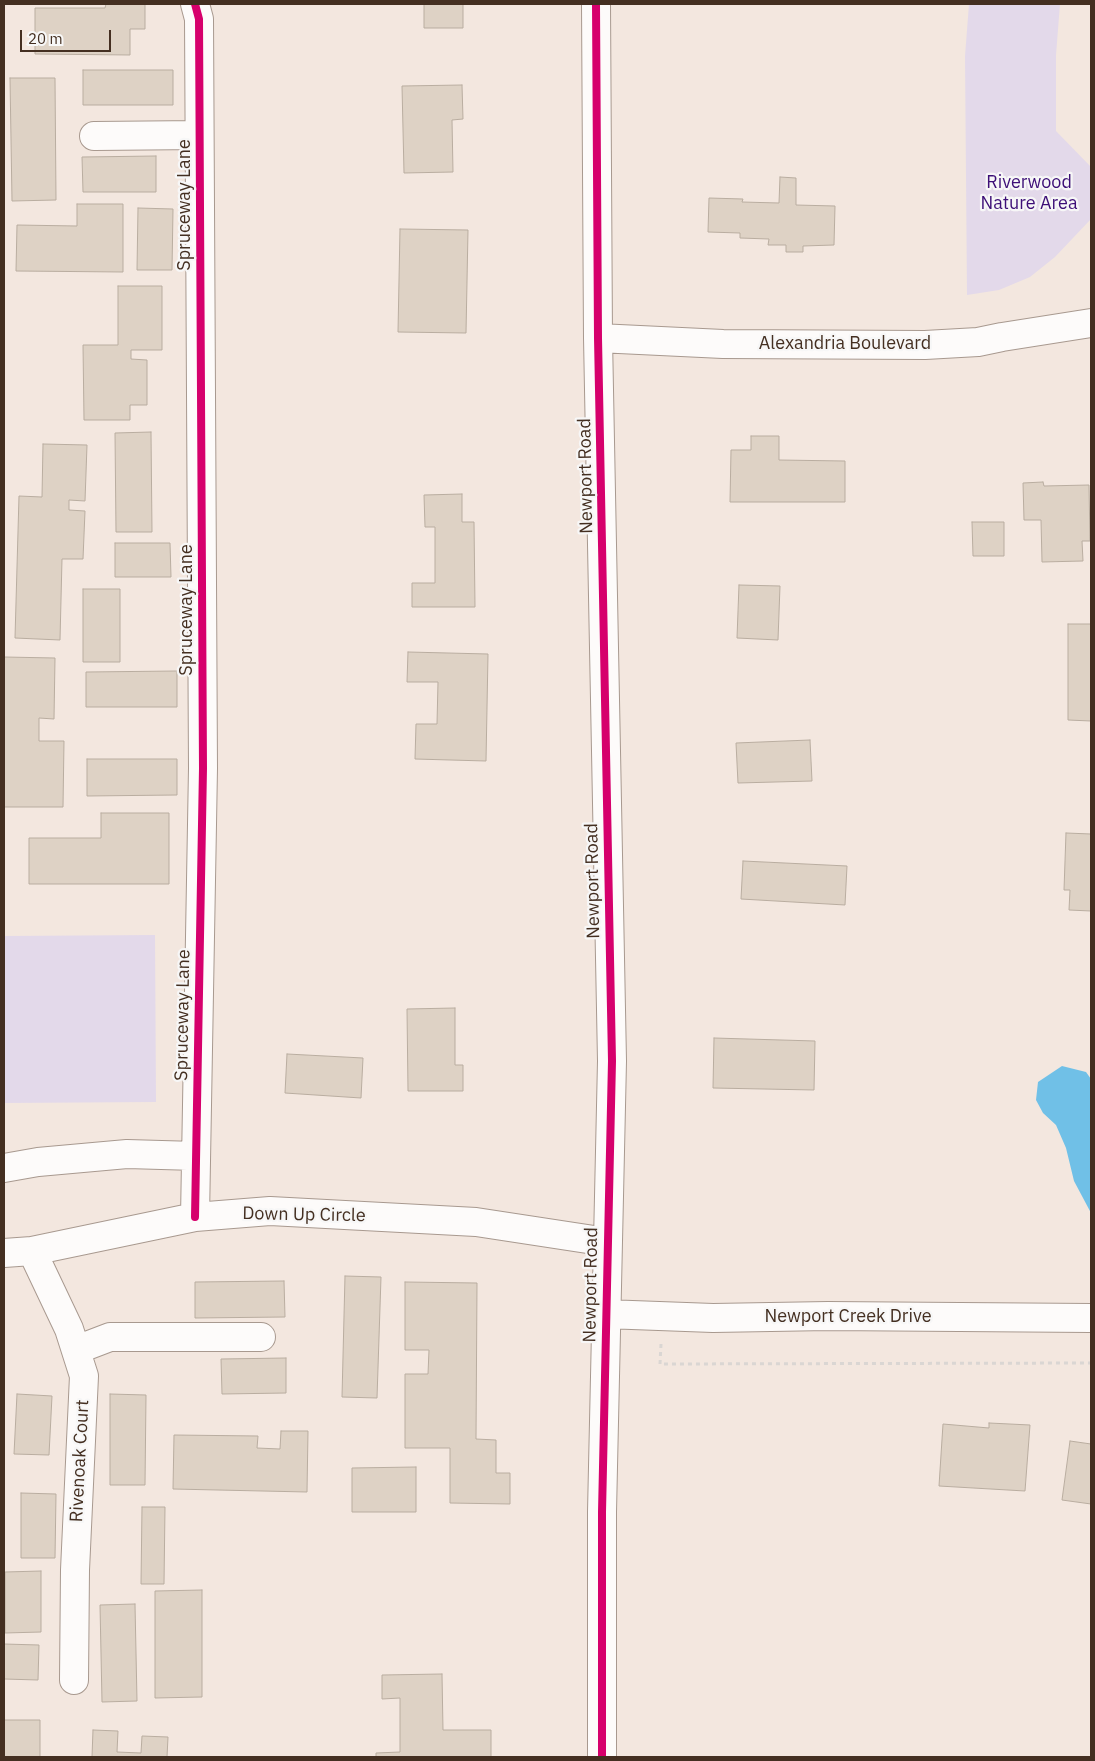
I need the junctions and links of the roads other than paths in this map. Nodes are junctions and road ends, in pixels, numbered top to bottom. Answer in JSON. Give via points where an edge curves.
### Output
{"nodes":[{"id":1,"x":195,"y":4,"type":"edge"},
{"id":2,"x":596,"y":4,"type":"edge"},
{"id":3,"x":199,"y":135,"type":"junction"},
{"id":4,"x":94,"y":136,"type":"dead end"},
{"id":5,"x":1091,"y":323,"type":"edge"},
{"id":6,"x":598,"y":338,"type":"junction"},
{"id":7,"x":196,"y":1156,"type":"junction"},
{"id":8,"x":4,"y":1168,"type":"edge"},
{"id":9,"x":194,"y":1216,"type":"junction"},
{"id":10,"x":607,"y":1242,"type":"junction"},
{"id":11,"x":32,"y":1252,"type":"junction"},
{"id":12,"x":4,"y":1253,"type":"edge"},
{"id":13,"x":605,"y":1314,"type":"junction"},
{"id":14,"x":1091,"y":1318,"type":"edge"},
{"id":15,"x":261,"y":1336,"type":"dead end"},
{"id":16,"x":76,"y":1350,"type":"junction"},
{"id":17,"x":74,"y":1680,"type":"dead end"},
{"id":18,"x":602,"y":1757,"type":"edge"}],
"edges":[{"from":1,"to":3,"type":"street","name":"Spruceway Lane","via":[[199,20]]},
{"from":2,"to":6,"type":"street","name":"Newport Road"},
{"from":3,"to":4,"type":"street"},
{"from":3,"to":7,"type":"street","name":"Spruceway Lane","via":[[203,768]]},
{"from":5,"to":6,"type":"street","name":"Alexandria Boulevard","via":[[978,342],[926,345],[723,344]]},
{"from":6,"to":10,"type":"street","name":"Newport Road","via":[[612,1061]]},
{"from":7,"to":8,"type":"street","via":[[127,1154]]},
{"from":7,"to":9,"type":"street","name":"Spruceway Lane"},
{"from":9,"to":10,"type":"street","name":"Down Up Circle","via":[[270,1211],[476,1222]]},
{"from":9,"to":11,"type":"street","name":"Down Up Circle"},
{"from":10,"to":13,"type":"street","name":"Newport Road"},
{"from":11,"to":12,"type":"street","name":"Down Up Circle"},
{"from":11,"to":16,"type":"street","name":"Rivenoak Court"},
{"from":13,"to":14,"type":"street","name":"Newport Creek Drive","via":[[713,1318]]},
{"from":13,"to":18,"type":"street","name":"Newport Road"},
{"from":15,"to":16,"type":"street","via":[[110,1338]]},
{"from":16,"to":17,"type":"street","name":"Rivenoak Court","via":[[84,1376],[75,1570]]}]}
